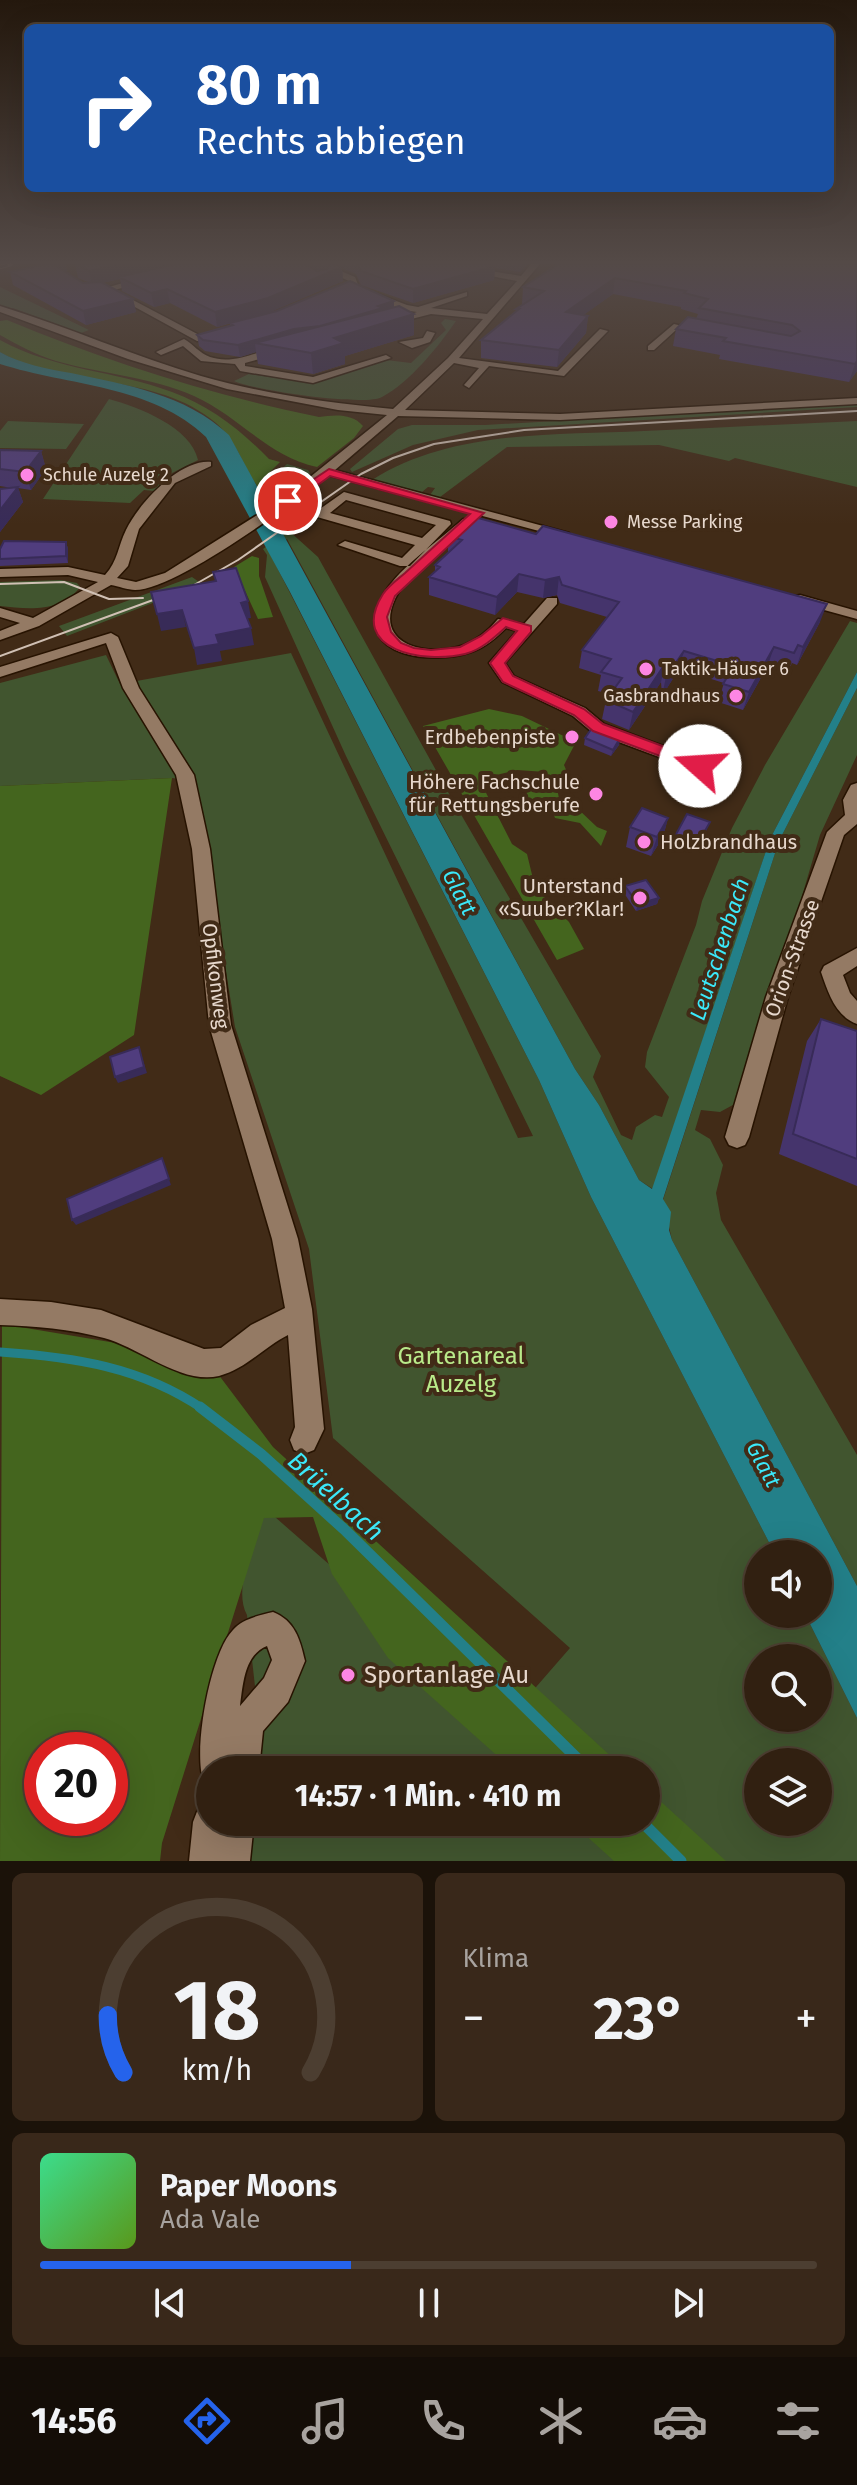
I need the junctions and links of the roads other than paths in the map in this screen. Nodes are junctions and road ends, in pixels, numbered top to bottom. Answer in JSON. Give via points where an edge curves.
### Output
{"nodes":[{"id":1,"x":114,"y":351,"type":"edge"},
{"id":2,"x":149,"y":351,"type":"edge"},
{"id":3,"x":194,"y":351,"type":"edge"},
{"id":4,"x":280,"y":351,"type":"edge"},
{"id":5,"x":459,"y":351,"type":"edge"},
{"id":6,"x":583,"y":351,"type":"edge"},
{"id":7,"x":161,"y":352,"type":"joint"},
{"id":8,"x":386,"y":358,"type":"dead end"},
{"id":9,"x":452,"y":360,"type":"junction"},
{"id":10,"x":240,"y":363,"type":"junction"},
{"id":11,"x":477,"y":363,"type":"junction"},
{"id":12,"x":187,"y":376,"type":"junction"},
{"id":13,"x":469,"y":385,"type":"dead end"},
{"id":14,"x":857,"y":401,"type":"edge"},
{"id":15,"x":396,"y":414,"type":"junction"},
{"id":16,"x":207,"y":464,"type":"dead end"},
{"id":17,"x":329,"y":472,"type":"junction"},
{"id":18,"x":417,"y":496,"type":"junction"},
{"id":19,"x":399,"y":511,"type":"junction"},
{"id":20,"x":478,"y":513,"type":"junction"},
{"id":21,"x":576,"y":539,"type":"edge"},
{"id":22,"x":424,"y":543,"type":"junction"},
{"id":23,"x":345,"y":545,"type":"dead end"},
{"id":24,"x":0,"y":573,"type":"edge"},
{"id":25,"x":109,"y":580,"type":"junction"},
{"id":26,"x":784,"y":594,"type":"edge"},
{"id":27,"x":552,"y":601,"type":"dead end"},
{"id":28,"x":0,"y":612,"type":"edge"},
{"id":29,"x":857,"y":615,"type":"edge"},
{"id":30,"x":34,"y":623,"type":"junction"},
{"id":31,"x":526,"y":629,"type":"junction"},
{"id":32,"x":0,"y":636,"type":"edge"},
{"id":33,"x":0,"y":672,"type":"edge"},
{"id":34,"x":700,"y":766,"type":"dead end"},
{"id":35,"x":857,"y":789,"type":"edge"},
{"id":36,"x":856,"y":819,"type":"edge"},
{"id":37,"x":857,"y":956,"type":"edge"},
{"id":38,"x":857,"y":1015,"type":"edge"},
{"id":39,"x":737,"y":1137,"type":"dead end"},
{"id":40,"x":0,"y":1312,"type":"edge"},
{"id":41,"x":299,"y":1315,"type":"junction"},
{"id":42,"x":304,"y":1440,"type":"dead end"},
{"id":43,"x":218,"y":1756,"type":"edge"},
{"id":44,"x":244,"y":1756,"type":"edge"},
{"id":45,"x":210,"y":1836,"type":"edge"},
{"id":46,"x":235,"y":1836,"type":"edge"},
{"id":47,"x":207,"y":1861,"type":"edge"},
{"id":48,"x":232,"y":1861,"type":"edge"}],
"edges":[{"from":1,"to":12,"type":"street"},
{"from":2,"to":7,"type":"street"},
{"from":3,"to":10,"type":"street","via":[[201,357]]},
{"from":4,"to":10,"type":"street"},
{"from":5,"to":9,"type":"street"},
{"from":6,"to":11,"type":"street","via":[[560,374]]},
{"from":7,"to":12,"type":"street","via":[[186,368]]},
{"from":8,"to":10,"type":"street","via":[[306,381],[240,368]]},
{"from":9,"to":11,"type":"street"},
{"from":9,"to":15,"type":"street"},
{"from":11,"to":13,"type":"street","via":[[485,367]]},
{"from":12,"to":15,"type":"street","via":[[267,395]]},
{"from":14,"to":15,"type":"street","via":[[511,422],[420,420]]},
{"from":15,"to":17,"type":"street"},
{"from":16,"to":25,"type":"street","via":[[171,480],[133,529],[121,566]]},
{"from":17,"to":18,"type":"street"},
{"from":17,"to":25,"type":"street","via":[[158,582],[130,585]]},
{"from":18,"to":19,"type":"street"},
{"from":18,"to":20,"type":"street"},
{"from":19,"to":22,"type":"street","via":[[445,524]]},
{"from":19,"to":22,"type":"street","via":[[344,496],[321,514]]},
{"from":20,"to":21,"type":"street"},
{"from":20,"to":31,"type":"street","via":[[389,594],[380,617],[384,633],[396,646],[431,654],[463,650],[486,639],[503,622]]},
{"from":22,"to":23,"type":"street","via":[[405,563]]},
{"from":24,"to":25,"type":"street","via":[[60,571]]},
{"from":25,"to":30,"type":"street"},
{"from":26,"to":29,"type":"street"},
{"from":27,"to":31,"type":"street"},
{"from":28,"to":30,"type":"street"},
{"from":30,"to":32,"type":"street"},
{"from":31,"to":34,"type":"street","via":[[497,663],[508,679],[579,712],[598,728]]},
{"from":33,"to":41,"type":"street","name":"Opfikonweg","via":[[111,637],[131,688],[185,775],[201,849],[220,1025],[285,1239]]},
{"from":35,"to":36,"type":"street","name":"Orion-Strasse","via":[[852,800]]},
{"from":36,"to":39,"type":"street","name":"Orion-Strasse","via":[[836,832],[777,997]]},
{"from":37,"to":38,"type":"street","via":[[831,972],[841,998]]},
{"from":40,"to":41,"type":"street","via":[[86,1320],[213,1364],[237,1355],[259,1336]]},
{"from":41,"to":42,"type":"street","name":"Opfikonweg","via":[[310,1429]]},
{"from":43,"to":44,"type":"street","via":[[224,1698],[241,1645],[257,1631],[273,1628],[284,1641],[289,1661],[276,1690],[247,1724]]},
{"from":45,"to":47,"type":"street"},
{"from":46,"to":48,"type":"street"}]}
